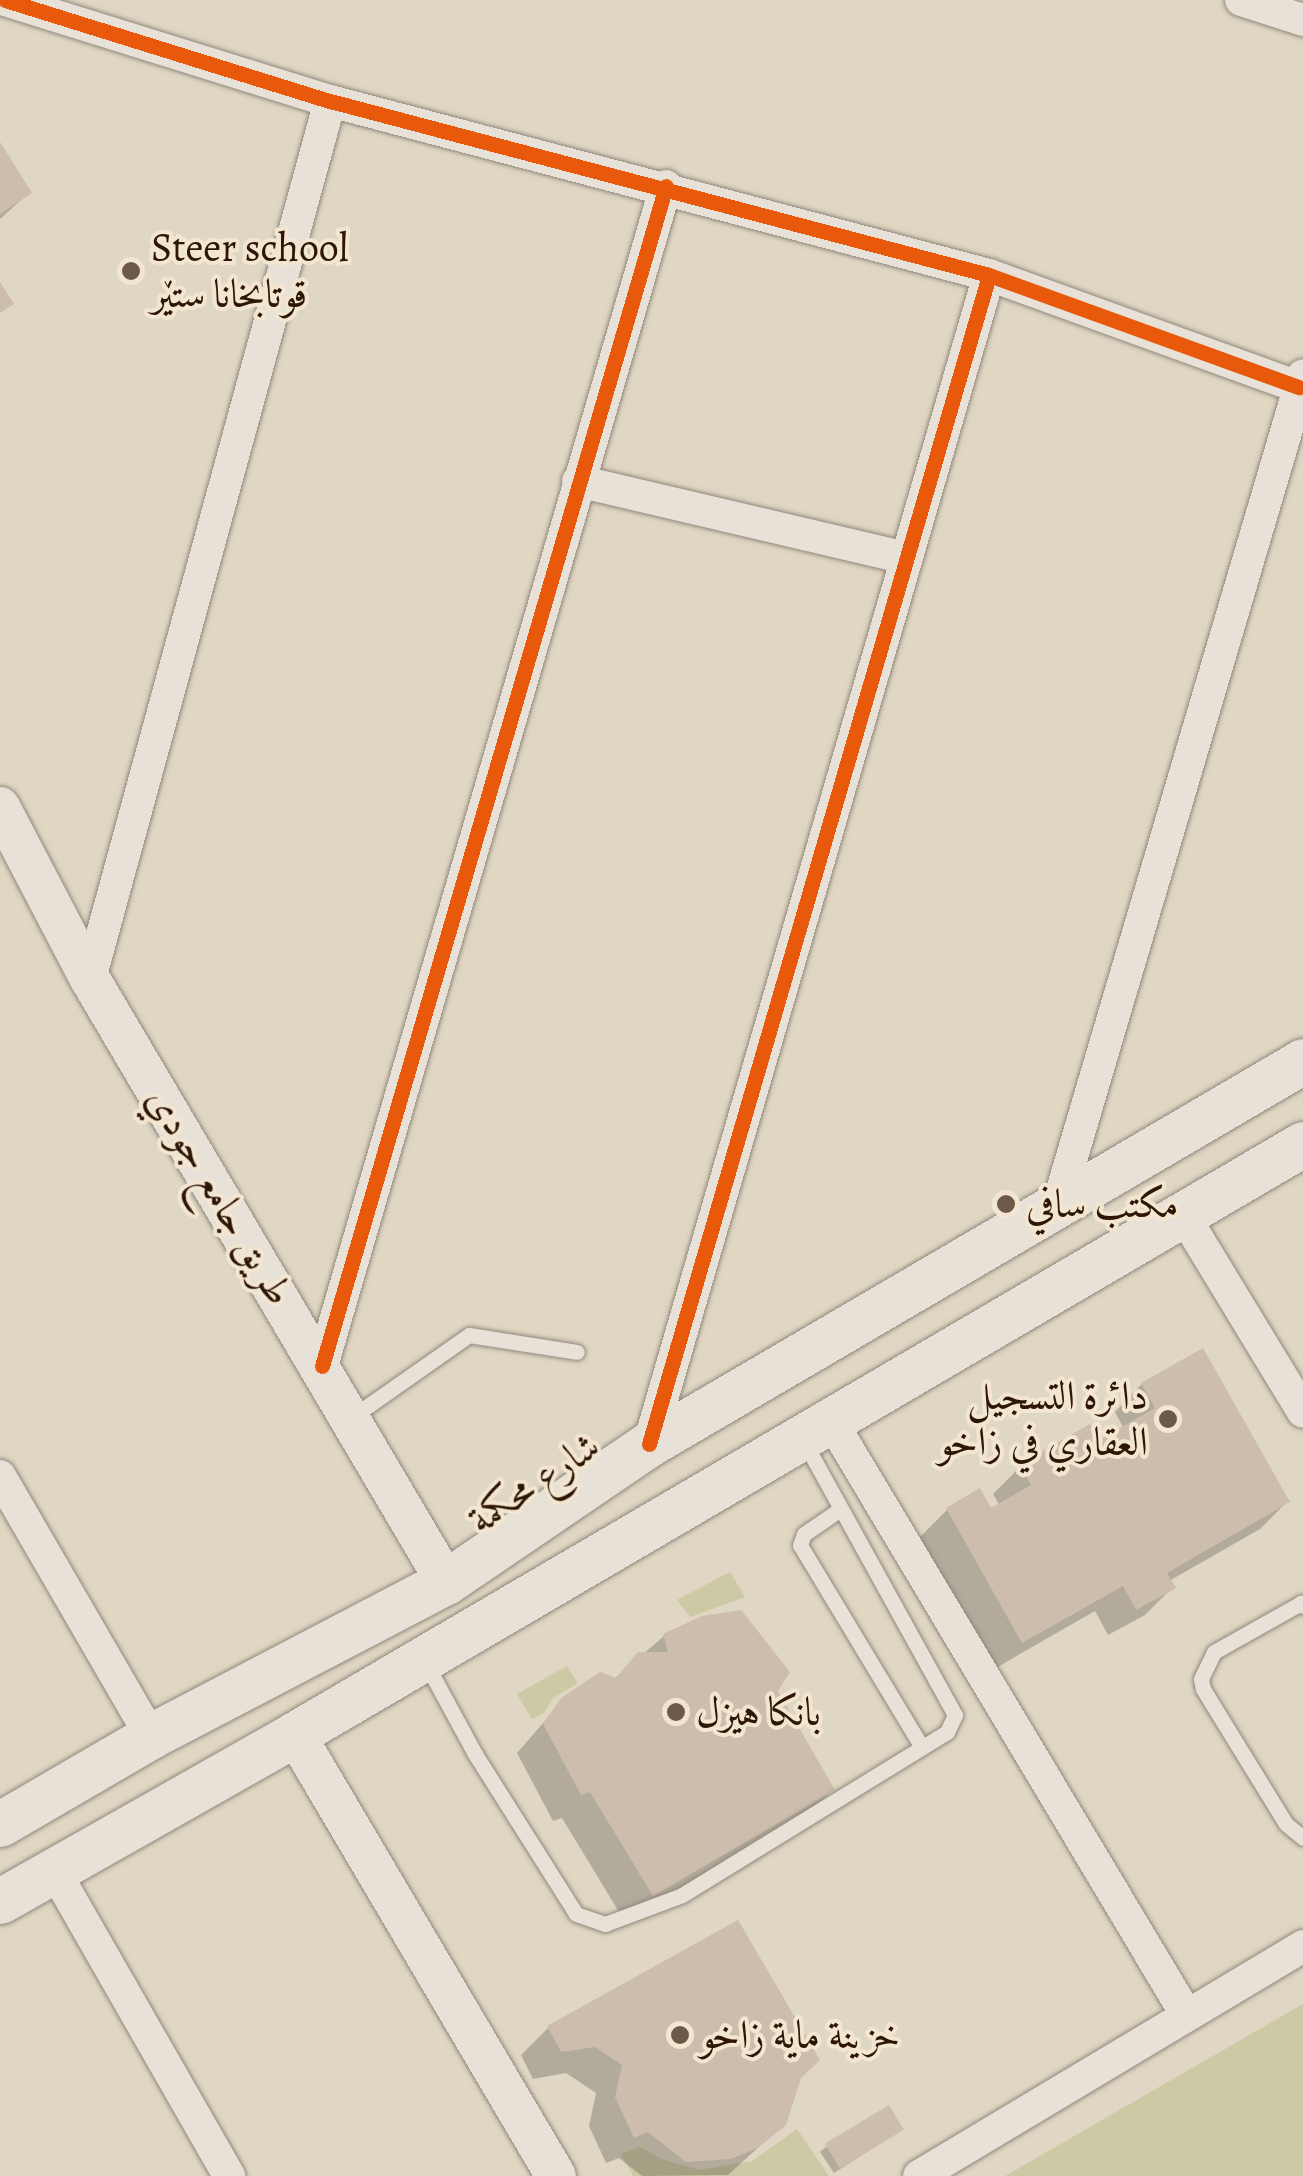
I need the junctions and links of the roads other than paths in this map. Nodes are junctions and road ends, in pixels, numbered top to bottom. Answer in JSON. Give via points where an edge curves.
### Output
{"nodes":[{"id":1,"x":5,"y":0,"type":"edge"},
{"id":2,"x":1241,"y":0,"type":"edge"},
{"id":3,"x":1303,"y":20,"type":"edge"},
{"id":4,"x":330,"y":100,"type":"junction"},
{"id":5,"x":666,"y":186,"type":"junction"},
{"id":6,"x":988,"y":275,"type":"junction"},
{"id":7,"x":1301,"y":381,"type":"edge"},
{"id":8,"x":578,"y":481,"type":"junction"},
{"id":9,"x":906,"y":558,"type":"junction"},
{"id":10,"x":0,"y":807,"type":"edge"},
{"id":11,"x":90,"y":980,"type":"junction"},
{"id":12,"x":1303,"y":1060,"type":"edge"},
{"id":13,"x":1303,"y":1144,"type":"edge"},
{"id":14,"x":1058,"y":1204,"type":"junction"},
{"id":15,"x":1184,"y":1216,"type":"junction"},
{"id":16,"x":576,"y":1352,"type":"dead end"},
{"id":17,"x":322,"y":1366,"type":"junction"},
{"id":18,"x":1303,"y":1412,"type":"edge"},
{"id":19,"x":352,"y":1417,"type":"junction"},
{"id":20,"x":816,"y":1428,"type":"junction"},
{"id":21,"x":649,"y":1444,"type":"junction"},
{"id":22,"x":0,"y":1476,"type":"edge"},
{"id":23,"x":839,"y":1510,"type":"junction"},
{"id":24,"x":446,"y":1582,"type":"junction"},
{"id":25,"x":1302,"y":1604,"type":"edge"},
{"id":26,"x":422,"y":1657,"type":"junction"},
{"id":27,"x":295,"y":1734,"type":"junction"},
{"id":28,"x":151,"y":1736,"type":"junction"},
{"id":29,"x":922,"y":1747,"type":"junction"},
{"id":30,"x":0,"y":1824,"type":"edge"},
{"id":31,"x":1303,"y":1838,"type":"edge"},
{"id":32,"x":54,"y":1870,"type":"junction"},
{"id":33,"x":0,"y":1901,"type":"edge"},
{"id":34,"x":1303,"y":1946,"type":"edge"},
{"id":35,"x":1186,"y":2014,"type":"junction"},
{"id":36,"x":228,"y":2176,"type":"edge"},
{"id":37,"x":556,"y":2176,"type":"edge"},
{"id":38,"x":919,"y":2176,"type":"edge"}],
"edges":[{"from":1,"to":4,"type":"street"},
{"from":2,"to":3,"type":"street"},
{"from":4,"to":5,"type":"street"},
{"from":4,"to":11,"type":"street"},
{"from":5,"to":6,"type":"street"},
{"from":5,"to":8,"type":"street"},
{"from":6,"to":7,"type":"street"},
{"from":6,"to":9,"type":"street"},
{"from":7,"to":14,"type":"street"},
{"from":8,"to":9,"type":"street"},
{"from":8,"to":17,"type":"street"},
{"from":9,"to":21,"type":"street"},
{"from":10,"to":11,"type":"street","name":"طريق جامع جودي"},
{"from":11,"to":17,"type":"street","name":"طريق جامع جودي"},
{"from":12,"to":14,"type":"main road","name":"شارع محكمة"},
{"from":13,"to":15,"type":"main road"},
{"from":14,"to":21,"type":"main road","name":"شارع محكمة"},
{"from":15,"to":18,"type":"street"},
{"from":15,"to":20,"type":"main road"},
{"from":16,"to":19,"type":"lane","via":[[469,1335]]},
{"from":17,"to":19,"type":"street","name":"طريق جامع جودي"},
{"from":19,"to":24,"type":"street","name":"طريق جامع جودي"},
{"from":20,"to":23,"type":"lane"},
{"from":20,"to":26,"type":"main road"},
{"from":20,"to":35,"type":"street"},
{"from":21,"to":24,"type":"main road","name":"شارع محكمة"},
{"from":22,"to":28,"type":"street"},
{"from":23,"to":29,"type":"lane","via":[[954,1715],[947,1732]]},
{"from":23,"to":29,"type":"lane","via":[[804,1534],[800,1545]]},
{"from":24,"to":28,"type":"main road","name":"شارع محكمة"},
{"from":25,"to":31,"type":"lane","via":[[1214,1652],[1201,1679],[1286,1824]]},
{"from":26,"to":27,"type":"main road"},
{"from":26,"to":29,"type":"lane","via":[[576,1914],[605,1924],[682,1895]]},
{"from":27,"to":32,"type":"main road"},
{"from":27,"to":37,"type":"street"},
{"from":28,"to":30,"type":"main road","name":"شارع محكمة"},
{"from":32,"to":33,"type":"main road"},
{"from":32,"to":36,"type":"street"},
{"from":34,"to":35,"type":"street"},
{"from":35,"to":38,"type":"street"}]}
